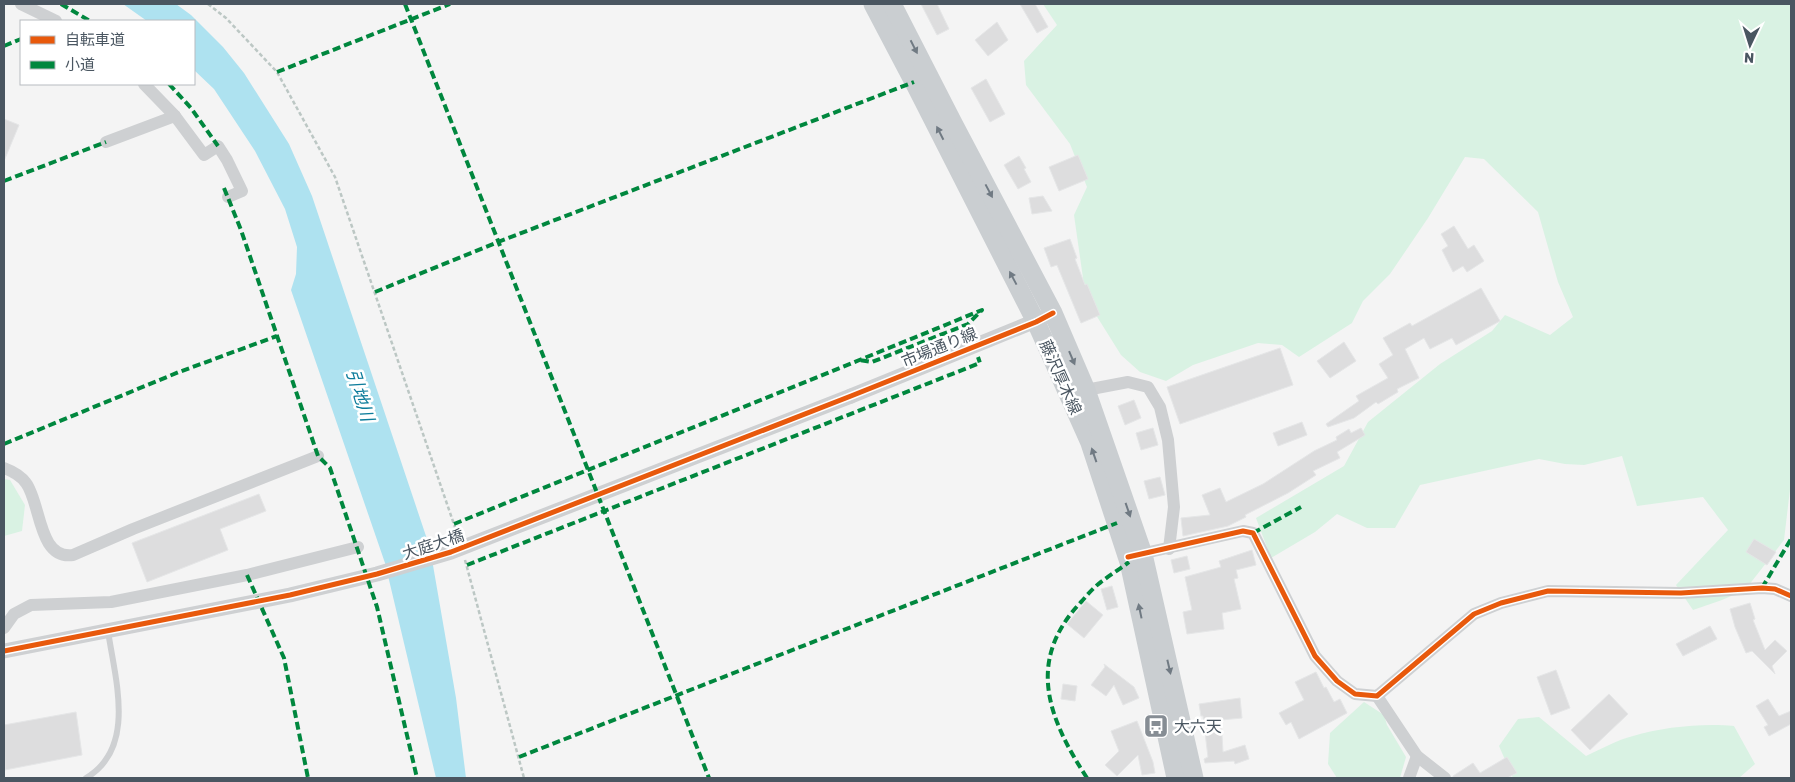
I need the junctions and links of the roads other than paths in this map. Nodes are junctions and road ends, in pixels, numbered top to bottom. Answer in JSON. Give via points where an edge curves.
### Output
{"nodes":[{"id":1,"x":21,"y":4,"type":"edge"},
{"id":2,"x":873,"y":4,"type":"edge"},
{"id":3,"x":892,"y":4,"type":"edge"},
{"id":4,"x":54,"y":20,"type":"edge"},
{"id":5,"x":145,"y":85,"type":"edge"},
{"id":6,"x":175,"y":116,"type":"junction"},
{"id":7,"x":106,"y":142,"type":"dead end"},
{"id":8,"x":228,"y":197,"type":"dead end"},
{"id":9,"x":1053,"y":313,"type":"junction"},
{"id":10,"x":1036,"y":322,"type":"junction"},
{"id":11,"x":1086,"y":390,"type":"junction"},
{"id":12,"x":850,"y":396,"type":"joint"},
{"id":13,"x":318,"y":456,"type":"dead end"},
{"id":14,"x":4,"y":468,"type":"edge"},
{"id":15,"x":358,"y":547,"type":"dead end"},
{"id":16,"x":1169,"y":549,"type":"junction"},
{"id":17,"x":1136,"y":555,"type":"junction"},
{"id":18,"x":1791,"y":596,"type":"edge"},
{"id":19,"x":4,"y":628,"type":"edge"},
{"id":20,"x":108,"y":631,"type":"junction"},
{"id":21,"x":4,"y":651,"type":"edge"},
{"id":22,"x":1377,"y":696,"type":"junction"},
{"id":23,"x":1417,"y":756,"type":"junction"},
{"id":24,"x":86,"y":778,"type":"edge"},
{"id":25,"x":1176,"y":778,"type":"edge"},
{"id":26,"x":1194,"y":778,"type":"edge"},
{"id":27,"x":1409,"y":778,"type":"edge"},
{"id":28,"x":1445,"y":778,"type":"edge"}],
"edges":[{"from":1,"to":4,"type":"street"},
{"from":10,"to":2,"type":"main road","name":"藤沢厚木線","one_way":true},
{"from":3,"to":9,"type":"main road","name":"藤沢厚木線","one_way":true},
{"from":5,"to":6,"type":"street"},
{"from":6,"to":7,"type":"street"},
{"from":6,"to":8,"type":"street","via":[[204,155],[218,146],[242,191]]},
{"from":9,"to":10,"type":"street","name":"市場通り線"},
{"from":9,"to":11,"type":"main road","name":"藤沢厚木線","one_way":true},
{"from":10,"to":12,"type":"street","name":"市場通り線"},
{"from":17,"to":10,"type":"main road","name":"藤沢厚木線","one_way":true},
{"from":11,"to":16,"type":"street","via":[[1128,382],[1148,387],[1160,407],[1168,440],[1174,507]]},
{"from":11,"to":17,"type":"main road","name":"藤沢厚木線","one_way":true,"via":[[1105,439]]},
{"from":12,"to":20,"type":"street","name":"大庭大橋","bridge":true,"via":[[451,552],[290,595]]},
{"from":13,"to":14,"type":"street","via":[[65,556],[53,549],[45,536],[26,483]]},
{"from":15,"to":19,"type":"street","via":[[247,575],[111,602],[30,605],[14,614]]},
{"from":16,"to":17,"type":"street"},
{"from":16,"to":22,"type":"street","via":[[1243,531],[1253,533],[1315,656],[1337,681],[1355,694]]},
{"from":25,"to":17,"type":"main road","name":"藤沢厚木線","one_way":true},
{"from":17,"to":26,"type":"main road","name":"藤沢厚木線","one_way":true},
{"from":18,"to":22,"type":"street","via":[[1762,588],[1681,593],[1538,593],[1501,602],[1474,614]]},
{"from":20,"to":21,"type":"street","name":"大庭大橋","bridge":true},
{"from":20,"to":24,"type":"lane","via":[[119,702],[117,738],[109,756]]},
{"from":22,"to":23,"type":"street"},
{"from":23,"to":27,"type":"street"},
{"from":23,"to":28,"type":"street"}]}
